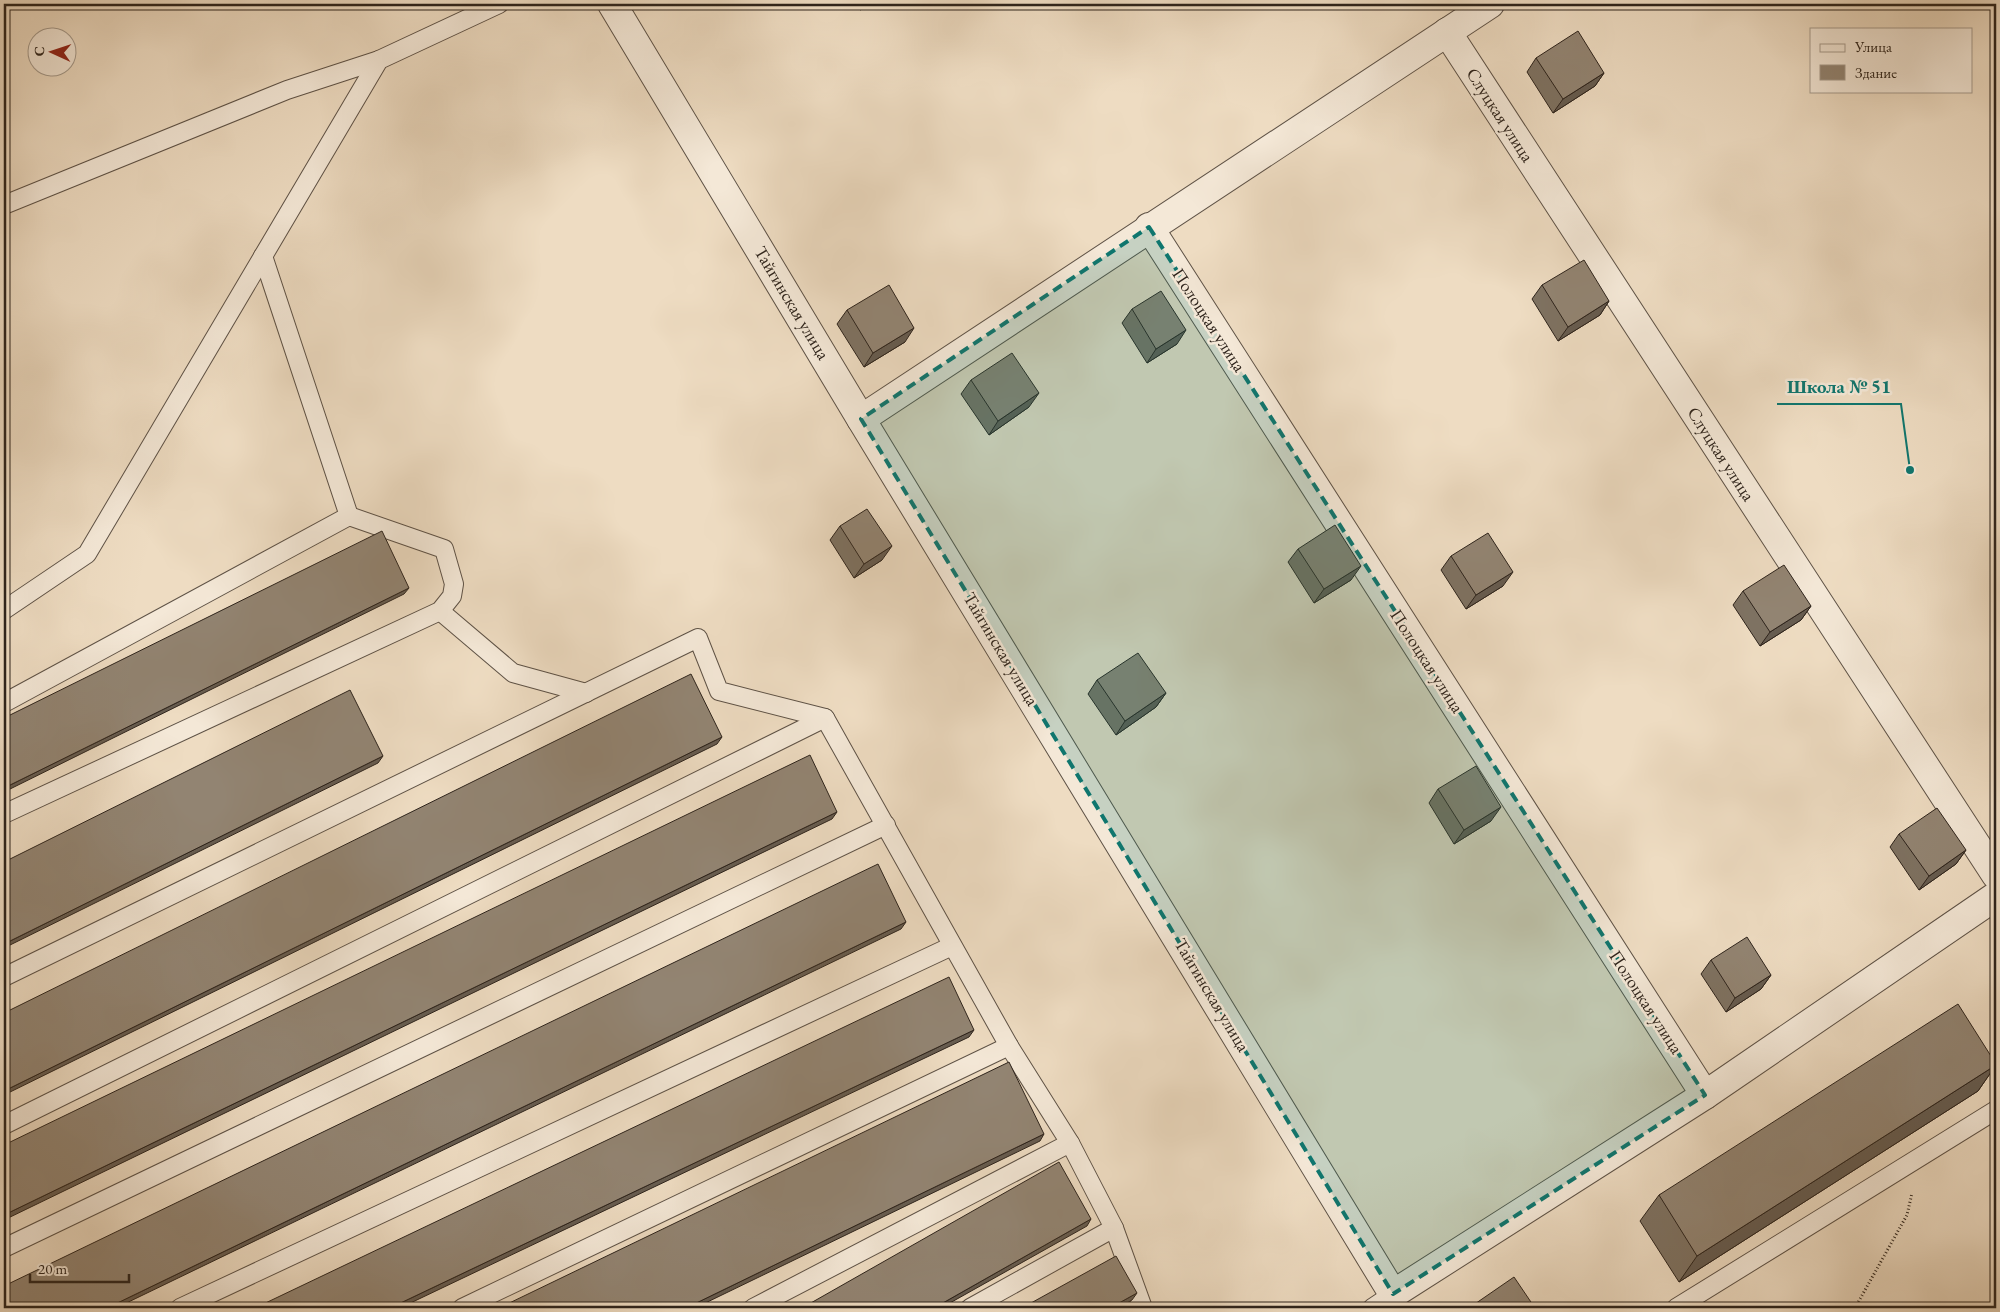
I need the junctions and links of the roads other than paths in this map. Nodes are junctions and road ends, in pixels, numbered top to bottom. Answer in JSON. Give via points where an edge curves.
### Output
{"nodes":[{"id":1,"x":499,"y":4,"type":"edge"},
{"id":2,"x":612,"y":4,"type":"edge"},
{"id":3,"x":1490,"y":4,"type":"edge"},
{"id":4,"x":1447,"y":32,"type":"junction"},
{"id":5,"x":379,"y":60,"type":"junction"},
{"id":6,"x":4,"y":205,"type":"edge"},
{"id":7,"x":1149,"y":227,"type":"junction"},
{"id":8,"x":263,"y":256,"type":"junction"},
{"id":9,"x":861,"y":419,"type":"junction"},
{"id":10,"x":349,"y":516,"type":"junction"},
{"id":11,"x":4,"y":610,"type":"edge"},
{"id":12,"x":440,"y":611,"type":"junction"},
{"id":13,"x":586,"y":693,"type":"junction"},
{"id":14,"x":4,"y":703,"type":"edge"},
{"id":15,"x":825,"y":718,"type":"junction"},
{"id":16,"x":4,"y":814,"type":"edge"},
{"id":17,"x":886,"y":825,"type":"junction"},
{"id":18,"x":1996,"y":875,"type":"edge"},
{"id":19,"x":1996,"y":896,"type":"edge"},
{"id":20,"x":952,"y":946,"type":"junction"},
{"id":21,"x":4,"y":976,"type":"edge"},
{"id":22,"x":1009,"y":1046,"type":"junction"},
{"id":23,"x":1705,"y":1094,"type":"junction"},
{"id":24,"x":1996,"y":1110,"type":"edge"},
{"id":25,"x":4,"y":1125,"type":"edge"},
{"id":26,"x":1070,"y":1143,"type":"junction"},
{"id":27,"x":1114,"y":1228,"type":"junction"},
{"id":28,"x":4,"y":1248,"type":"edge"},
{"id":29,"x":1382,"y":1301,"type":"edge"},
{"id":30,"x":180,"y":1308,"type":"edge"},
{"id":31,"x":462,"y":1308,"type":"edge"},
{"id":32,"x":753,"y":1308,"type":"edge"},
{"id":33,"x":970,"y":1308,"type":"edge"},
{"id":34,"x":1143,"y":1308,"type":"edge"},
{"id":35,"x":1676,"y":1308,"type":"edge"}],
"edges":[{"from":1,"to":5,"type":"lane"},
{"from":2,"to":9,"type":"street","name":"Тайгинская улица"},
{"from":3,"to":4,"type":"street"},
{"from":4,"to":7,"type":"street"},
{"from":4,"to":18,"type":"street","name":"Слуцкая улица"},
{"from":5,"to":6,"type":"lane","via":[[288,90]]},
{"from":5,"to":8,"type":"lane"},
{"from":7,"to":9,"type":"street"},
{"from":7,"to":23,"type":"street","name":"Полоцкая улица"},
{"from":8,"to":10,"type":"lane"},
{"from":8,"to":11,"type":"lane","via":[[86,554]]},
{"from":9,"to":29,"type":"street","name":"Тайгинская улица"},
{"from":10,"to":12,"type":"lane","via":[[444,549],[454,584],[452,596]]},
{"from":10,"to":14,"type":"lane"},
{"from":12,"to":13,"type":"lane","via":[[513,673]]},
{"from":12,"to":16,"type":"lane"},
{"from":13,"to":15,"type":"lane","via":[[698,638],[719,691]]},
{"from":13,"to":21,"type":"lane"},
{"from":15,"to":17,"type":"lane"},
{"from":15,"to":25,"type":"lane"},
{"from":17,"to":20,"type":"lane"},
{"from":17,"to":28,"type":"lane"},
{"from":19,"to":23,"type":"street"},
{"from":20,"to":22,"type":"lane"},
{"from":20,"to":30,"type":"lane"},
{"from":22,"to":26,"type":"lane"},
{"from":22,"to":31,"type":"lane"},
{"from":23,"to":29,"type":"street"},
{"from":24,"to":35,"type":"lane"},
{"from":26,"to":27,"type":"lane"},
{"from":26,"to":32,"type":"lane"},
{"from":27,"to":33,"type":"lane"},
{"from":27,"to":34,"type":"lane"}]}
